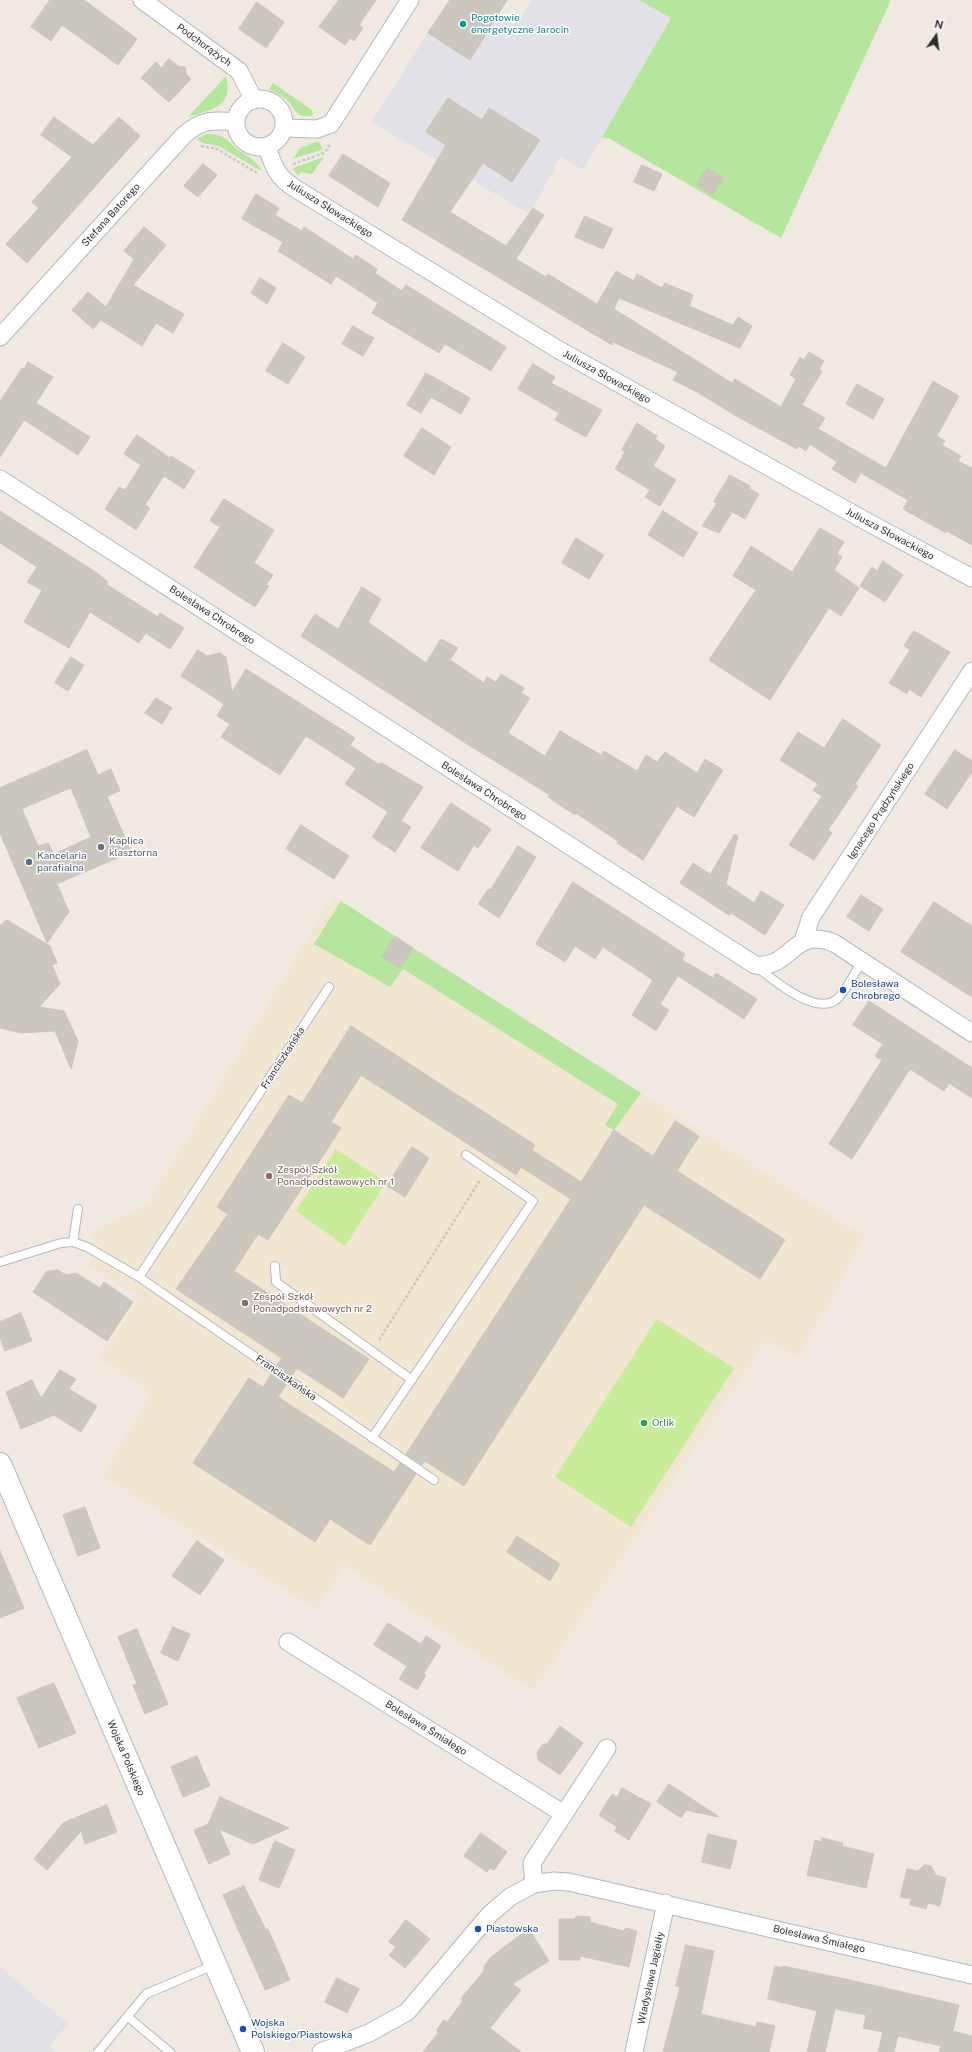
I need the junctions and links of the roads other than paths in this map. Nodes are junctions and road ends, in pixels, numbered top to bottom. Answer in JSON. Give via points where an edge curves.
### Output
{"nodes":[{"id":1,"x":142,"y":0,"type":"edge"},
{"id":2,"x":410,"y":0,"type":"edge"},
{"id":3,"x":254,"y":100,"type":"junction"},
{"id":4,"x":236,"y":122,"type":"junction"},
{"id":5,"x":284,"y":128,"type":"junction"},
{"id":6,"x":266,"y":147,"type":"junction"},
{"id":7,"x":0,"y":337,"type":"edge"},
{"id":8,"x":0,"y":478,"type":"edge"},
{"id":9,"x":972,"y":578,"type":"edge"},
{"id":10,"x":970,"y":684,"type":"edge"},
{"id":11,"x":804,"y":940,"type":"junction"},
{"id":12,"x":862,"y":961,"type":"junction"},
{"id":13,"x":755,"y":965,"type":"junction"},
{"id":14,"x":329,"y":987,"type":"dead end"},
{"id":15,"x":972,"y":1033,"type":"edge"},
{"id":16,"x":466,"y":1155,"type":"dead end"},
{"id":17,"x":78,"y":1209,"type":"dead end"},
{"id":18,"x":73,"y":1242,"type":"junction"},
{"id":19,"x":0,"y":1262,"type":"edge"},
{"id":20,"x":274,"y":1266,"type":"dead end"},
{"id":21,"x":139,"y":1277,"type":"junction"},
{"id":22,"x":412,"y":1380,"type":"junction"},
{"id":23,"x":372,"y":1438,"type":"junction"},
{"id":24,"x":0,"y":1464,"type":"edge"},
{"id":25,"x":434,"y":1480,"type":"dead end"},
{"id":26,"x":288,"y":1642,"type":"dead end"},
{"id":27,"x":607,"y":1748,"type":"dead end"},
{"id":28,"x":564,"y":1814,"type":"junction"},
{"id":29,"x":534,"y":1884,"type":"junction"},
{"id":30,"x":666,"y":1903,"type":"junction"},
{"id":31,"x":215,"y":1965,"type":"junction"},
{"id":32,"x":972,"y":1976,"type":"edge"},
{"id":33,"x":128,"y":2017,"type":"junction"},
{"id":34,"x":98,"y":2052,"type":"edge"},
{"id":35,"x":170,"y":2052,"type":"edge"},
{"id":36,"x":252,"y":2052,"type":"edge"},
{"id":37,"x":321,"y":2052,"type":"edge"},
{"id":38,"x":634,"y":2052,"type":"edge"}],
"edges":[{"from":1,"to":3,"type":"street","name":"Podchorążych","via":[[239,71]]},
{"from":2,"to":5,"type":"street","via":[[331,124],[317,129]]},
{"from":3,"to":4,"type":"street","via":[[239,110]]},
{"from":3,"to":5,"type":"street","via":[[268,100],[276,104],[284,118]]},
{"from":4,"to":6,"type":"street","via":[[242,140],[256,148]]},
{"from":4,"to":7,"type":"street","name":"Stefana Batorego","via":[[201,122],[184,135]]},
{"from":5,"to":6,"type":"street","via":[[278,140]]},
{"from":6,"to":9,"type":"street","name":"Juliusza Słowackiego","via":[[275,170],[296,190],[559,350]]},
{"from":8,"to":13,"type":"street","name":"Bolesława Chrobrego"},
{"from":10,"to":11,"type":"street","name":"Ignacego Prądzyńskiego","via":[[811,917]]},
{"from":11,"to":12,"type":"street","via":[[823,938]]},
{"from":11,"to":13,"type":"street","via":[[774,964]]},
{"from":12,"to":13,"type":"lane","via":[[837,999],[828,1004],[806,1001]]},
{"from":12,"to":15,"type":"street"},
{"from":14,"to":21,"type":"lane","name":"Franciszkańska"},
{"from":16,"to":22,"type":"lane","via":[[532,1201]]},
{"from":17,"to":18,"type":"lane"},
{"from":18,"to":19,"type":"lane","via":[[49,1246]]},
{"from":18,"to":21,"type":"lane","name":"Franciszkańska","via":[[87,1247]]},
{"from":20,"to":22,"type":"lane","via":[[276,1282]]},
{"from":21,"to":23,"type":"lane","name":"Franciszkańska"},
{"from":22,"to":23,"type":"lane"},
{"from":23,"to":25,"type":"lane","name":"Franciszkańska"},
{"from":24,"to":31,"type":"main road","name":"Wojska Polskiego","via":[[8,1490]]},
{"from":26,"to":28,"type":"street","name":"Bolesława Śmiałego"},
{"from":27,"to":28,"type":"street"},
{"from":28,"to":29,"type":"street","via":[[532,1863]]},
{"from":29,"to":30,"type":"street","via":[[569,1882]]},
{"from":29,"to":37,"type":"street","via":[[510,1896],[490,1914],[407,2012],[369,2033]]},
{"from":30,"to":32,"type":"street","name":"Bolesława Śmiałego"},
{"from":30,"to":38,"type":"street","name":"Władysława Jagiełły"},
{"from":31,"to":33,"type":"lane","via":[[146,1994]]},
{"from":31,"to":36,"type":"main road","name":"Wojska Polskiego"},
{"from":33,"to":34,"type":"lane"},
{"from":33,"to":35,"type":"lane"}]}
